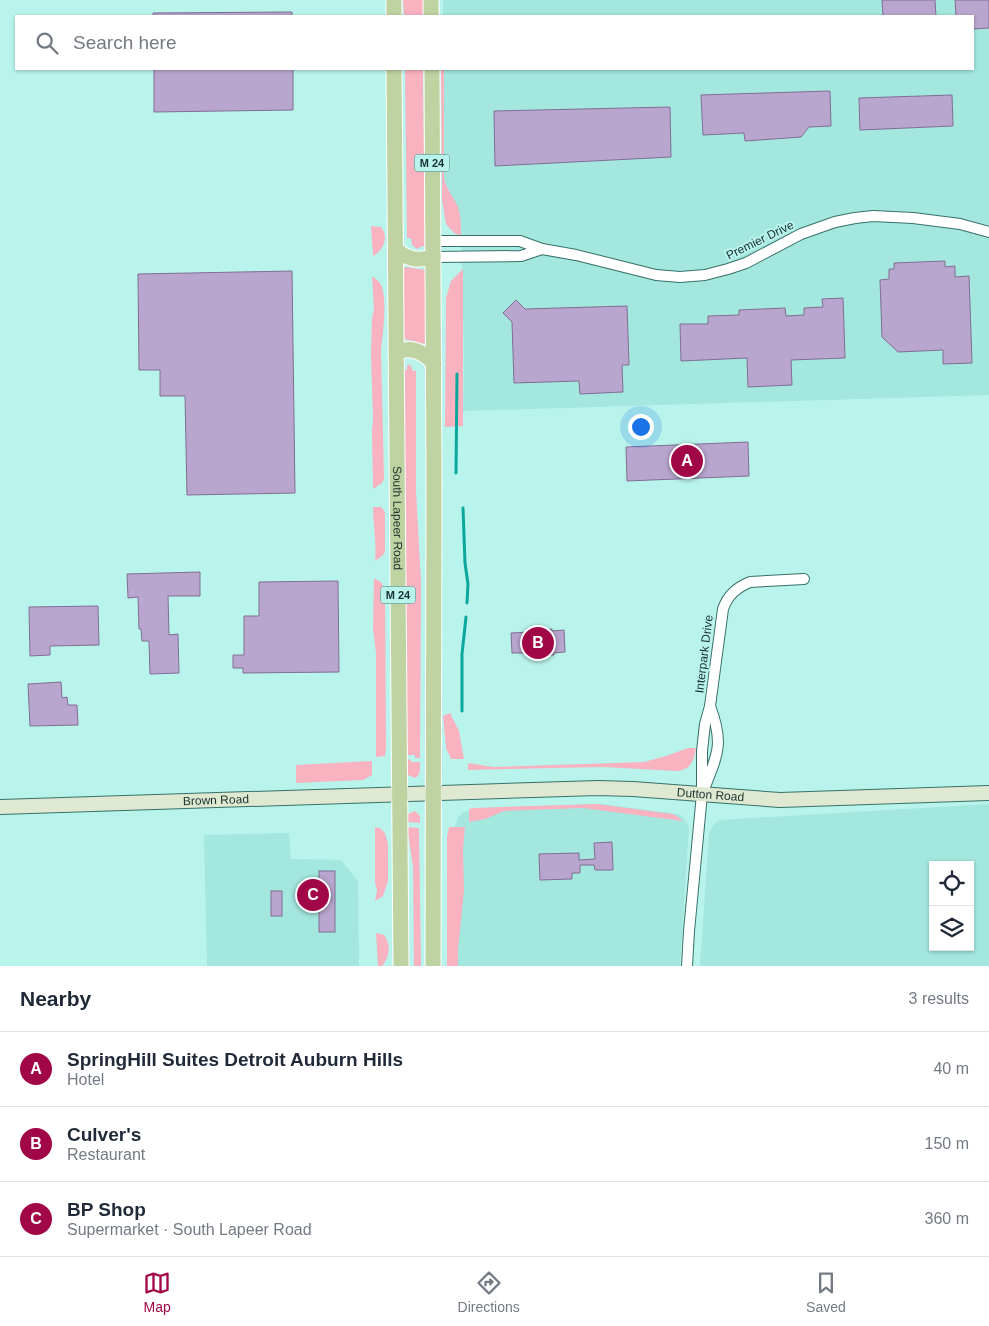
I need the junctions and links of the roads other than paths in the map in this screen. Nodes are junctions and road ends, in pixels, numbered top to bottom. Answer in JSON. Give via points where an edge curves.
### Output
{"nodes":[{"id":1,"x":394,"y":0,"type":"edge"},
{"id":2,"x":431,"y":0,"type":"edge"},
{"id":3,"x":394,"y":15,"type":"edge"},
{"id":4,"x":431,"y":15,"type":"edge"},
{"id":5,"x":394,"y":70,"type":"edge"},
{"id":6,"x":432,"y":70,"type":"edge"},
{"id":7,"x":989,"y":232,"type":"edge"},
{"id":8,"x":433,"y":241,"type":"junction"},
{"id":9,"x":396,"y":249,"type":"junction"},
{"id":10,"x":542,"y":249,"type":"junction"},
{"id":11,"x":433,"y":257,"type":"junction"},
{"id":12,"x":397,"y":352,"type":"junction"},
{"id":13,"x":434,"y":364,"type":"junction"},
{"id":14,"x":804,"y":579,"type":"dead end"},
{"id":15,"x":710,"y":706,"type":"junction"},
{"id":16,"x":989,"y":793,"type":"edge"},
{"id":17,"x":433,"y":794,"type":"junction"},
{"id":18,"x":702,"y":794,"type":"junction"},
{"id":19,"x":399,"y":795,"type":"junction"},
{"id":20,"x":0,"y":808,"type":"edge"},
{"id":21,"x":401,"y":966,"type":"edge"},
{"id":22,"x":432,"y":966,"type":"edge"},
{"id":23,"x":687,"y":966,"type":"edge"}],
"edges":[{"from":1,"to":3,"type":"main road"},
{"from":2,"to":4,"type":"main road"},
{"from":5,"to":9,"type":"main road","name":"South Lapeer Road","number":"M 24"},
{"from":6,"to":8,"type":"main road","number":"M 24"},
{"from":7,"to":10,"type":"street","name":"Premier Drive","via":[[960,224],[914,218],[855,218],[801,234],[746,263],[705,275],[680,277],[656,275]]},
{"from":8,"to":10,"type":"street","name":"Premier Drive","via":[[520,241]]},
{"from":8,"to":11,"type":"main road","number":"M 24"},
{"from":9,"to":11,"type":"main road","via":[[407,258]]},
{"from":9,"to":12,"type":"main road","name":"South Lapeer Road","number":"M 24"},
{"from":10,"to":11,"type":"street","name":"Premier Drive","via":[[521,256]]},
{"from":11,"to":13,"type":"main road","number":"M 24"},
{"from":12,"to":13,"type":"main road","via":[[415,350]]},
{"from":12,"to":19,"type":"main road","name":"South Lapeer Road","number":"M 24"},
{"from":13,"to":17,"type":"main road","number":"M 24"},
{"from":14,"to":15,"type":"street","name":"Interpark Drive","via":[[750,582],[727,600],[720,622]]},
{"from":15,"to":18,"type":"street","name":"Interpark Drive","via":[[702,752]]},
{"from":15,"to":18,"type":"street","name":"Interpark Drive","via":[[717,725],[718,754]]},
{"from":16,"to":18,"type":"street","name":"Dutton Road","via":[[796,800]]},
{"from":17,"to":18,"type":"street","name":"Dutton Road","via":[[616,788]]},
{"from":17,"to":19,"type":"street","name":"Brown Road"},
{"from":17,"to":22,"type":"main road","number":"M 24"},
{"from":18,"to":23,"type":"street","name":"Interpark Drive"},
{"from":19,"to":20,"type":"street","name":"Brown Road"},
{"from":19,"to":21,"type":"main road","name":"South Lapeer Road","number":"M 24"}]}
